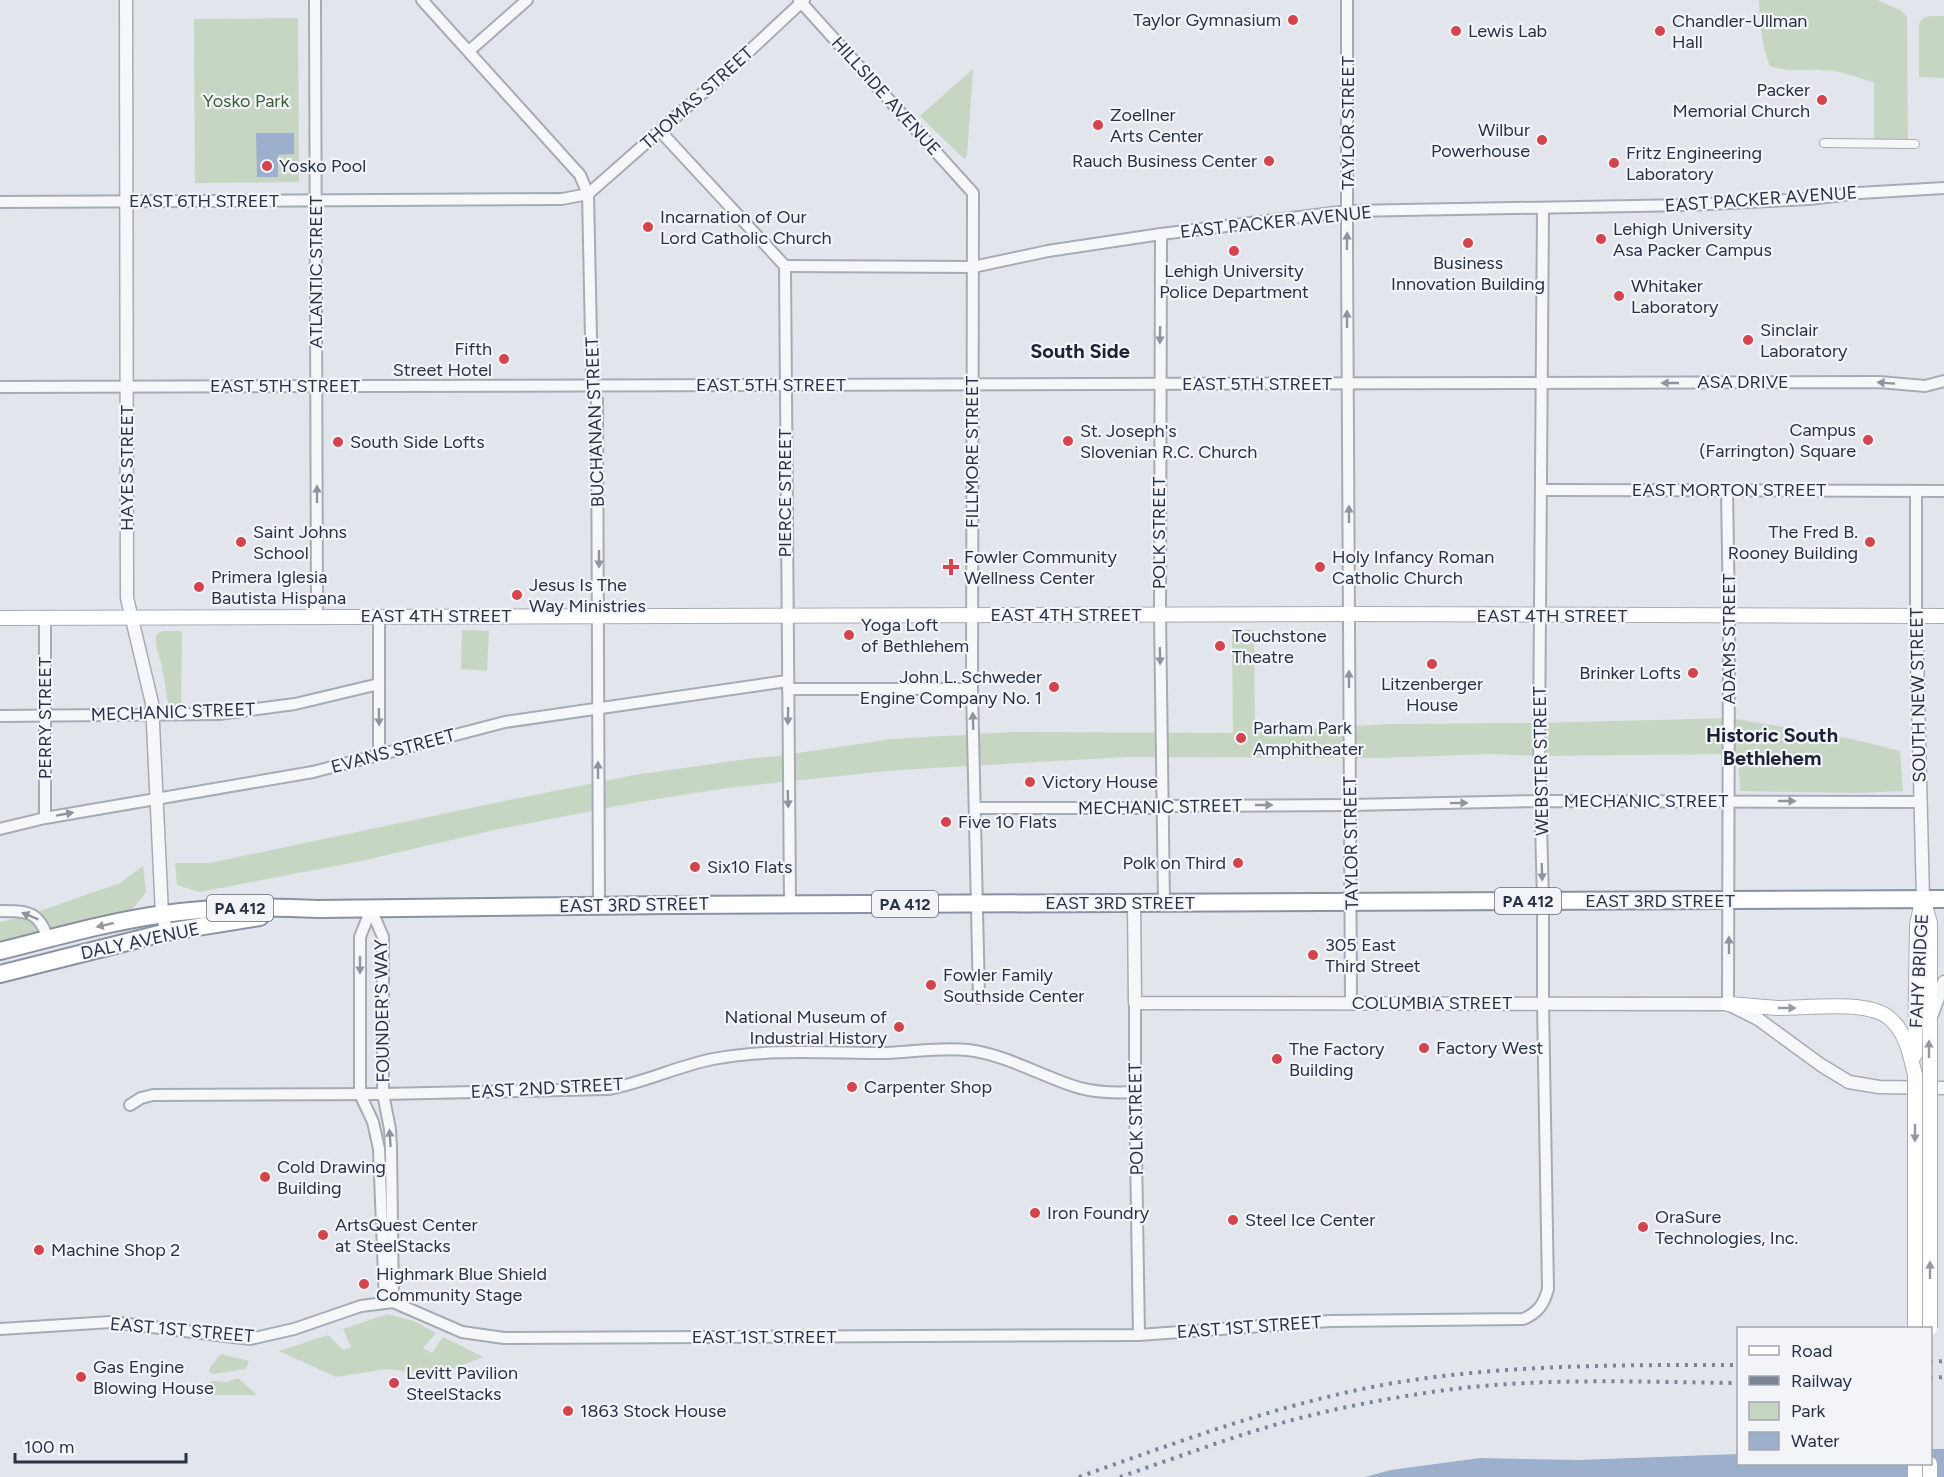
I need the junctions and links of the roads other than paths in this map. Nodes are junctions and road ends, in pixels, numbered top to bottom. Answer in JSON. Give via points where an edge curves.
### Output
{"nodes":[{"id":1,"x":126,"y":0,"type":"edge"},
{"id":2,"x":315,"y":0,"type":"edge"},
{"id":3,"x":423,"y":0,"type":"edge"},
{"id":4,"x":527,"y":0,"type":"edge"},
{"id":5,"x":1347,"y":0,"type":"edge"},
{"id":6,"x":802,"y":1,"type":"edge"},
{"id":7,"x":470,"y":51,"type":"junction"},
{"id":8,"x":660,"y":130,"type":"junction"},
{"id":9,"x":1824,"y":143,"type":"dead end"},
{"id":10,"x":1915,"y":144,"type":"dead end"},
{"id":11,"x":1944,"y":189,"type":"edge"},
{"id":12,"x":972,"y":193,"type":"joint"},
{"id":13,"x":588,"y":194,"type":"junction"},
{"id":14,"x":127,"y":201,"type":"junction"},
{"id":15,"x":315,"y":201,"type":"junction"},
{"id":16,"x":0,"y":202,"type":"edge"},
{"id":17,"x":1543,"y":208,"type":"junction"},
{"id":18,"x":1348,"y":211,"type":"junction"},
{"id":19,"x":1161,"y":234,"type":"junction"},
{"id":20,"x":785,"y":266,"type":"junction"},
{"id":21,"x":973,"y":267,"type":"junction"},
{"id":22,"x":1944,"y":381,"type":"edge"},
{"id":23,"x":1160,"y":384,"type":"junction"},
{"id":24,"x":1347,"y":384,"type":"junction"},
{"id":25,"x":1542,"y":384,"type":"junction"},
{"id":26,"x":785,"y":385,"type":"junction"},
{"id":27,"x":973,"y":385,"type":"junction"},
{"id":28,"x":127,"y":386,"type":"junction"},
{"id":29,"x":316,"y":386,"type":"junction"},
{"id":30,"x":592,"y":386,"type":"junction"},
{"id":31,"x":0,"y":387,"type":"edge"},
{"id":32,"x":1541,"y":490,"type":"junction"},
{"id":33,"x":1727,"y":490,"type":"junction"},
{"id":34,"x":1916,"y":490,"type":"junction"},
{"id":35,"x":1944,"y":490,"type":"edge"},
{"id":36,"x":1350,"y":614,"type":"junction"},
{"id":37,"x":972,"y":615,"type":"junction"},
{"id":38,"x":1160,"y":615,"type":"junction"},
{"id":39,"x":317,"y":616,"type":"junction"},
{"id":40,"x":378,"y":616,"type":"junction"},
{"id":41,"x":599,"y":616,"type":"junction"},
{"id":42,"x":786,"y":616,"type":"junction"},
{"id":43,"x":1540,"y":616,"type":"junction"},
{"id":44,"x":1729,"y":616,"type":"junction"},
{"id":45,"x":1916,"y":616,"type":"junction"},
{"id":46,"x":1944,"y":616,"type":"edge"},
{"id":47,"x":132,"y":617,"type":"junction"},
{"id":48,"x":0,"y":618,"type":"edge"},
{"id":49,"x":45,"y":618,"type":"junction"},
{"id":50,"x":379,"y":684,"type":"junction"},
{"id":51,"x":788,"y":685,"type":"junction"},
{"id":52,"x":972,"y":689,"type":"junction"},
{"id":53,"x":598,"y":708,"type":"junction"},
{"id":54,"x":45,"y":715,"type":"junction"},
{"id":55,"x":0,"y":716,"type":"edge"},
{"id":56,"x":153,"y":716,"type":"junction"},
{"id":57,"x":380,"y":755,"type":"junction"},
{"id":58,"x":157,"y":799,"type":"junction"},
{"id":59,"x":1540,"y":801,"type":"junction"},
{"id":60,"x":1729,"y":801,"type":"junction"},
{"id":61,"x":1920,"y":802,"type":"junction"},
{"id":62,"x":1350,"y":805,"type":"junction"},
{"id":63,"x":1164,"y":806,"type":"junction"},
{"id":64,"x":975,"y":808,"type":"junction"},
{"id":65,"x":45,"y":818,"type":"junction"},
{"id":66,"x":0,"y":829,"type":"edge"},
{"id":67,"x":1923,"y":899,"type":"junction"},
{"id":68,"x":1944,"y":899,"type":"edge"},
{"id":69,"x":1729,"y":900,"type":"junction"},
{"id":70,"x":1543,"y":901,"type":"junction"},
{"id":71,"x":1351,"y":902,"type":"junction"},
{"id":72,"x":1134,"y":903,"type":"junction"},
{"id":73,"x":1164,"y":903,"type":"junction"},
{"id":74,"x":790,"y":904,"type":"junction"},
{"id":75,"x":977,"y":904,"type":"junction"},
{"id":76,"x":599,"y":906,"type":"junction"},
{"id":77,"x":318,"y":909,"type":"junction"},
{"id":78,"x":371,"y":909,"type":"junction"},
{"id":79,"x":0,"y":911,"type":"edge"},
{"id":80,"x":162,"y":914,"type":"junction"},
{"id":81,"x":167,"y":932,"type":"junction"},
{"id":82,"x":48,"y":939,"type":"junction"},
{"id":83,"x":0,"y":951,"type":"edge"},
{"id":84,"x":0,"y":974,"type":"edge"},
{"id":85,"x":1944,"y":982,"type":"edge"},
{"id":86,"x":979,"y":998,"type":"dead end"},
{"id":87,"x":1135,"y":1003,"type":"junction"},
{"id":88,"x":1351,"y":1003,"type":"junction"},
{"id":89,"x":1543,"y":1003,"type":"junction"},
{"id":90,"x":1728,"y":1004,"type":"junction"},
{"id":91,"x":1929,"y":1024,"type":"junction"},
{"id":92,"x":1914,"y":1075,"type":"junction"},
{"id":93,"x":1944,"y":1088,"type":"edge"},
{"id":94,"x":1135,"y":1092,"type":"junction"},
{"id":95,"x":360,"y":1094,"type":"junction"},
{"id":96,"x":383,"y":1094,"type":"junction"},
{"id":97,"x":130,"y":1105,"type":"dead end"},
{"id":98,"x":389,"y":1302,"type":"junction"},
{"id":99,"x":1538,"y":1311,"type":"joint"},
{"id":100,"x":1915,"y":1327,"type":"edge"},
{"id":101,"x":1930,"y":1327,"type":"edge"},
{"id":102,"x":0,"y":1329,"type":"edge"},
{"id":103,"x":1139,"y":1335,"type":"junction"}],
"edges":[{"from":1,"to":14,"type":"street","name":"HAYES STREET"},
{"from":2,"to":15,"type":"street","name":"ATLANTIC STREET"},
{"from":3,"to":7,"type":"street","name":"BUCHANAN STREET"},
{"from":4,"to":7,"type":"street"},
{"from":5,"to":18,"type":"street","name":"TAYLOR STREET"},
{"from":6,"to":8,"type":"street","name":"THOMAS STREET"},
{"from":6,"to":12,"type":"street","name":"HILLSIDE AVENUE"},
{"from":7,"to":13,"type":"street","name":"BUCHANAN STREET","via":[[580,175]]},
{"from":8,"to":13,"type":"street","name":"THOMAS STREET"},
{"from":8,"to":20,"type":"street"},
{"from":9,"to":10,"type":"street"},
{"from":11,"to":17,"type":"street","name":"EAST PACKER AVENUE","via":[[1809,199]]},
{"from":12,"to":21,"type":"street","name":"FILLMORE STREET"},
{"from":13,"to":15,"type":"street","name":"EAST 6TH STREET","via":[[562,198]]},
{"from":13,"to":30,"type":"street","name":"BUCHANAN STREET"},
{"from":14,"to":15,"type":"street","name":"EAST 6TH STREET"},
{"from":14,"to":16,"type":"street","name":"EAST 6TH STREET"},
{"from":14,"to":28,"type":"street","name":"HAYES STREET"},
{"from":15,"to":29,"type":"street","name":"ATLANTIC STREET"},
{"from":17,"to":18,"type":"street","name":"EAST PACKER AVENUE"},
{"from":17,"to":25,"type":"street","name":"WEBSTER STREET"},
{"from":18,"to":19,"type":"street","name":"EAST PACKER AVENUE"},
{"from":24,"to":18,"type":"street","name":"TAYLOR STREET","one_way":true},
{"from":19,"to":21,"type":"street","name":"EAST PACKER AVENUE","via":[[1028,254]]},
{"from":19,"to":23,"type":"street","name":"POLK STREET","one_way":true},
{"from":20,"to":21,"type":"street","name":"EAST PACKER AVENUE"},
{"from":20,"to":26,"type":"street","name":"PIERCE STREET"},
{"from":21,"to":27,"type":"street","name":"FILLMORE STREET"},
{"from":22,"to":25,"type":"street","name":"ASA DRIVE","one_way":true,"via":[[1925,386],[1879,382]]},
{"from":23,"to":24,"type":"street","name":"EAST 5TH STREET"},
{"from":23,"to":27,"type":"street","name":"EAST 5TH STREET"},
{"from":23,"to":38,"type":"street","name":"POLK STREET"},
{"from":24,"to":25,"type":"street","name":"EAST 5TH STREET"},
{"from":36,"to":24,"type":"street","name":"TAYLOR STREET","one_way":true},
{"from":25,"to":32,"type":"street","name":"WEBSTER STREET"},
{"from":26,"to":27,"type":"street","name":"EAST 5TH STREET"},
{"from":26,"to":30,"type":"street","name":"EAST 5TH STREET"},
{"from":26,"to":42,"type":"street","name":"PIERCE STREET"},
{"from":27,"to":37,"type":"street","name":"FILLMORE STREET"},
{"from":28,"to":29,"type":"street","name":"EAST 5TH STREET"},
{"from":28,"to":31,"type":"street","name":"EAST 5TH STREET"},
{"from":28,"to":47,"type":"street","name":"HAYES STREET","via":[[128,598]]},
{"from":29,"to":30,"type":"street","name":"EAST 5TH STREET"},
{"from":39,"to":29,"type":"street","name":"ATLANTIC STREET","one_way":true},
{"from":30,"to":41,"type":"street","name":"BUCHANAN STREET","one_way":true,"via":[[597,400]]},
{"from":32,"to":33,"type":"street","name":"EAST MORTON STREET"},
{"from":32,"to":43,"type":"street","name":"WEBSTER STREET"},
{"from":33,"to":34,"type":"street","name":"EAST MORTON STREET"},
{"from":33,"to":44,"type":"street","name":"ADAMS STREET"},
{"from":34,"to":35,"type":"street","name":"EAST MORTON STREET"},
{"from":34,"to":45,"type":"street","name":"SOUTH NEW STREET"},
{"from":36,"to":38,"type":"main road","name":"EAST 4TH STREET"},
{"from":36,"to":43,"type":"main road","name":"EAST 4TH STREET"},
{"from":62,"to":36,"type":"street","name":"TAYLOR STREET","one_way":true},
{"from":37,"to":38,"type":"main road","name":"EAST 4TH STREET"},
{"from":37,"to":42,"type":"main road","name":"EAST 4TH STREET"},
{"from":37,"to":52,"type":"street","name":"FILLMORE STREET"},
{"from":38,"to":63,"type":"street","name":"POLK STREET","one_way":true},
{"from":39,"to":40,"type":"main road","name":"EAST 4TH STREET"},
{"from":39,"to":47,"type":"main road","name":"EAST 4TH STREET"},
{"from":40,"to":41,"type":"main road","name":"EAST 4TH STREET"},
{"from":40,"to":50,"type":"street"},
{"from":41,"to":42,"type":"main road","name":"EAST 4TH STREET"},
{"from":41,"to":53,"type":"street","name":"BUCHANAN STREET"},
{"from":42,"to":51,"type":"street","name":"PIERCE STREET"},
{"from":43,"to":44,"type":"main road","name":"EAST 4TH STREET"},
{"from":43,"to":59,"type":"street","name":"WEBSTER STREET"},
{"from":44,"to":45,"type":"main road","name":"EAST 4TH STREET"},
{"from":44,"to":60,"type":"street","name":"ADAMS STREET"},
{"from":45,"to":46,"type":"main road","name":"EAST 4TH STREET"},
{"from":45,"to":61,"type":"street","name":"SOUTH NEW STREET"},
{"from":47,"to":49,"type":"main road","name":"EAST 4TH STREET"},
{"from":47,"to":56,"type":"street","name":"HAYES STREET"},
{"from":48,"to":49,"type":"main road","name":"EAST 4TH STREET"},
{"from":49,"to":54,"type":"street","name":"PERRY STREET"},
{"from":50,"to":56,"type":"street","name":"MECHANIC STREET","via":[[272,708]]},
{"from":50,"to":57,"type":"street","one_way":true},
{"from":51,"to":52,"type":"street","name":"EVANS STREET"},
{"from":51,"to":53,"type":"street","name":"EVANS STREET"},
{"from":51,"to":74,"type":"street","name":"PIERCE STREET","one_way":true},
{"from":64,"to":52,"type":"street","name":"FILLMORE STREET","one_way":true},
{"from":53,"to":57,"type":"street","name":"EVANS STREET","via":[[505,722]]},
{"from":76,"to":53,"type":"street","name":"BUCHANAN STREET","one_way":true},
{"from":54,"to":55,"type":"street","name":"MECHANIC STREET"},
{"from":54,"to":56,"type":"street","name":"MECHANIC STREET"},
{"from":54,"to":65,"type":"street","name":"PERRY STREET"},
{"from":56,"to":58,"type":"street","name":"HAYES STREET"},
{"from":57,"to":58,"type":"street","name":"EVANS STREET","via":[[313,772]]},
{"from":65,"to":58,"type":"street","name":"EVANS STREET","one_way":true},
{"from":58,"to":80,"type":"street","name":"HAYES STREET"},
{"from":59,"to":60,"type":"street","name":"MECHANIC STREET"},
{"from":62,"to":59,"type":"street","name":"MECHANIC STREET","one_way":true},
{"from":59,"to":70,"type":"street","name":"WEBSTER STREET","one_way":true},
{"from":60,"to":61,"type":"street","name":"MECHANIC STREET","one_way":true},
{"from":60,"to":69,"type":"street","name":"ADAMS STREET"},
{"from":61,"to":67,"type":"street","name":"SOUTH NEW STREET"},
{"from":63,"to":62,"type":"street","name":"MECHANIC STREET","one_way":true},
{"from":62,"to":71,"type":"street","name":"TAYLOR STREET"},
{"from":63,"to":64,"type":"street","name":"MECHANIC STREET"},
{"from":63,"to":73,"type":"street","name":"POLK STREET"},
{"from":64,"to":75,"type":"street","name":"FILLMORE STREET"},
{"from":65,"to":66,"type":"street","name":"EVANS STREET"},
{"from":67,"to":68,"type":"highway","number":"PA 412"},
{"from":67,"to":69,"type":"highway","name":"EAST 3RD STREET","number":"PA 412"},
{"from":67,"to":91,"type":"main road","name":"FAHY BRIDGE","via":[[1930,923]]},
{"from":67,"to":92,"type":"main road","name":"FAHY BRIDGE","via":[[1917,925]]},
{"from":69,"to":70,"type":"highway","name":"EAST 3RD STREET","number":"PA 412"},
{"from":90,"to":69,"type":"street","name":"ADAMS STREET","one_way":true},
{"from":70,"to":71,"type":"highway","name":"EAST 3RD STREET","number":"PA 412"},
{"from":70,"to":89,"type":"street","name":"WEBSTER STREET"},
{"from":71,"to":73,"type":"highway","name":"EAST 3RD STREET","number":"PA 412"},
{"from":71,"to":88,"type":"street","name":"TAYLOR STREET"},
{"from":72,"to":73,"type":"highway","name":"EAST 3RD STREET","number":"PA 412"},
{"from":72,"to":75,"type":"highway","name":"EAST 3RD STREET","number":"PA 412"},
{"from":72,"to":87,"type":"street","name":"POLK STREET"},
{"from":74,"to":75,"type":"highway","name":"EAST 3RD STREET","number":"PA 412"},
{"from":74,"to":76,"type":"highway","name":"EAST 3RD STREET","number":"PA 412"},
{"from":75,"to":86,"type":"street","name":"FILLMORE STREET"},
{"from":76,"to":78,"type":"highway","name":"EAST 3RD STREET","number":"PA 412"},
{"from":77,"to":78,"type":"highway","name":"EAST 3RD STREET","number":"PA 412"},
{"from":77,"to":80,"type":"highway","name":"DALY AVENUE","number":"PA 412","via":[[260,907]]},
{"from":77,"to":81,"type":"highway","name":"DALY AVENUE","number":"PA 412"},
{"from":78,"to":95,"type":"street","name":"FOUNDER'S WAY","one_way":true,"via":[[360,937]]},
{"from":78,"to":96,"type":"street","name":"FOUNDER'S WAY","via":[[383,937]]},
{"from":82,"to":79,"type":"street","one_way":true,"via":[[36,917]]},
{"from":80,"to":81,"type":"street","name":"HAYES STREET"},
{"from":80,"to":82,"type":"highway","name":"DALY AVENUE","number":"PA 412","one_way":true},
{"from":81,"to":84,"type":"highway","name":"DALY AVENUE","number":"PA 412"},
{"from":82,"to":83,"type":"highway","name":"DALY AVENUE","number":"PA 412"},
{"from":85,"to":91,"type":"street"},
{"from":87,"to":88,"type":"street","name":"COLUMBIA STREET"},
{"from":87,"to":94,"type":"street","name":"POLK STREET"},
{"from":88,"to":89,"type":"street","name":"COLUMBIA STREET"},
{"from":89,"to":90,"type":"street","name":"COLUMBIA STREET"},
{"from":89,"to":99,"type":"street","name":"WEBSTER STREET","via":[[1548,1289]]},
{"from":90,"to":92,"type":"main road","one_way":true,"via":[[1880,1012],[1905,1038]]},
{"from":90,"to":93,"type":"street","via":[[1758,1019],[1849,1082],[1879,1087]]},
{"from":101,"to":91,"type":"main road","name":"FAHY BRIDGE","one_way":true,"bridge":true},
{"from":92,"to":100,"type":"main road","name":"FAHY BRIDGE","one_way":true,"bridge":true},
{"from":94,"to":96,"type":"street","name":"EAST 2ND STREET","via":[[1080,1088],[998,1056],[949,1048],[889,1053],[737,1055],[608,1089]]},
{"from":94,"to":103,"type":"street","name":"POLK STREET"},
{"from":95,"to":96,"type":"street","name":"EAST 2ND STREET"},
{"from":95,"to":97,"type":"street","name":"EAST 2ND STREET","via":[[153,1095]]},
{"from":95,"to":98,"type":"street","via":[[373,1122],[379,1149]]},
{"from":98,"to":96,"type":"street","name":"FOUNDER'S WAY","one_way":true,"via":[[391,1148]]},
{"from":98,"to":102,"type":"street","name":"EAST 1ST STREET","via":[[361,1306],[250,1340],[111,1322]]},
{"from":98,"to":103,"type":"street","name":"EAST 1ST STREET","via":[[462,1332],[504,1338]]},
{"from":99,"to":103,"type":"street","name":"EAST 1ST STREET","via":[[1523,1318],[1330,1321]]}]}
